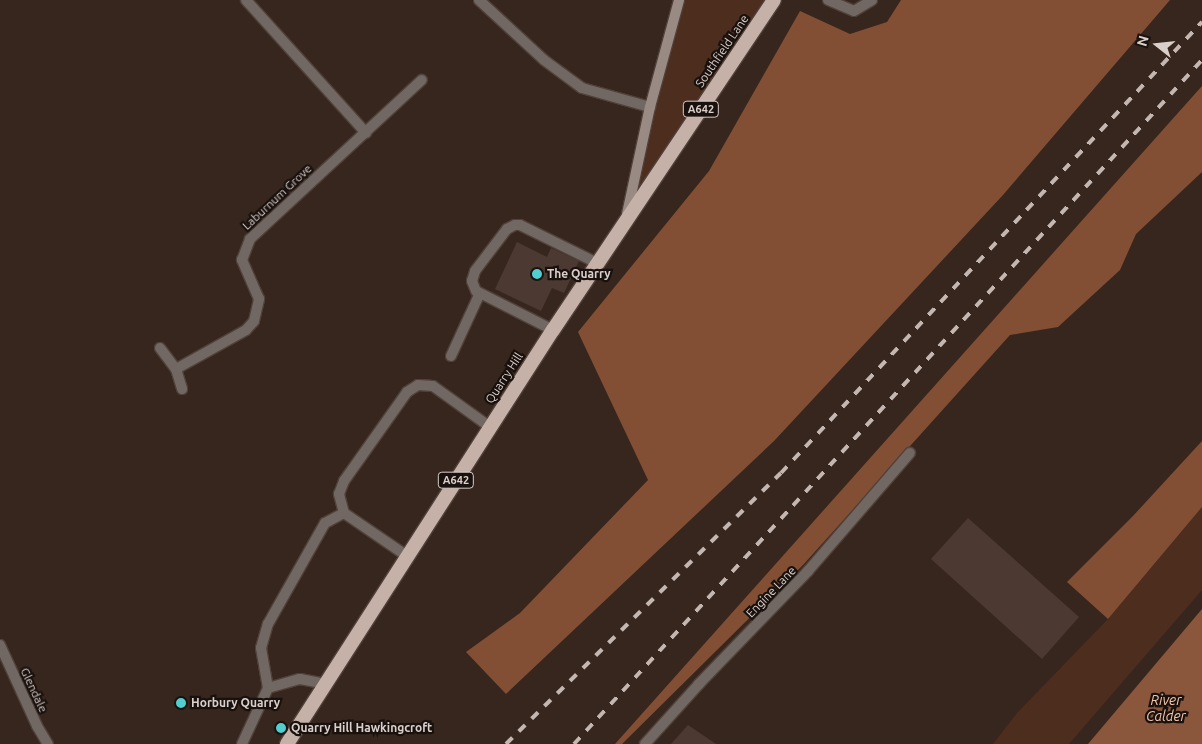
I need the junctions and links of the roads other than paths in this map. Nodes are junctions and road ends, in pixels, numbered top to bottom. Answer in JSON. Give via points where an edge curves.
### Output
{"nodes":[{"id":1,"x":479,"y":0,"type":"edge"},
{"id":2,"x":679,"y":0,"type":"edge"},
{"id":3,"x":774,"y":0,"type":"edge"},
{"id":4,"x":828,"y":0,"type":"edge"},
{"id":5,"x":872,"y":0,"type":"edge"},
{"id":6,"x":253,"y":2,"type":"edge"},
{"id":7,"x":422,"y":80,"type":"dead end"},
{"id":8,"x":650,"y":107,"type":"junction"},
{"id":9,"x":366,"y":133,"type":"junction"},
{"id":10,"x":627,"y":218,"type":"junction"},
{"id":11,"x":597,"y":263,"type":"junction"},
{"id":12,"x":480,"y":293,"type":"junction"},
{"id":13,"x":553,"y":330,"type":"junction"},
{"id":14,"x":160,"y":348,"type":"dead end"},
{"id":15,"x":451,"y":356,"type":"dead end"},
{"id":16,"x":176,"y":369,"type":"junction"},
{"id":17,"x":182,"y":389,"type":"dead end"},
{"id":18,"x":490,"y":427,"type":"junction"},
{"id":19,"x":910,"y":453,"type":"dead end"},
{"id":20,"x":344,"y":513,"type":"junction"},
{"id":21,"x":407,"y":556,"type":"junction"},
{"id":22,"x":0,"y":645,"type":"edge"},
{"id":23,"x":326,"y":684,"type":"junction"},
{"id":24,"x":268,"y":688,"type":"junction"},
{"id":25,"x":48,"y":744,"type":"edge"},
{"id":26,"x":242,"y":744,"type":"edge"},
{"id":27,"x":287,"y":744,"type":"edge"},
{"id":28,"x":645,"y":744,"type":"edge"}],
"edges":[{"from":1,"to":8,"type":"street","via":[[544,60],[582,88]]},
{"from":2,"to":8,"type":"main road","name":"Quarry Hill"},
{"from":3,"to":10,"type":"highway","name":"Southfield Lane","number":"A642"},
{"from":4,"to":5,"type":"street","via":[[854,11]]},
{"from":6,"to":9,"type":"street"},
{"from":7,"to":9,"type":"street","name":"Laburnum Grove"},
{"from":8,"to":10,"type":"main road","name":"Quarry Hill"},
{"from":9,"to":16,"type":"street","name":"Laburnum Grove","via":[[250,239],[242,260],[259,299],[254,321],[246,330]]},
{"from":10,"to":11,"type":"highway","name":"Quarry Hill","number":"A642"},
{"from":11,"to":12,"type":"street","via":[[515,225],[507,229],[475,272],[473,286]]},
{"from":11,"to":13,"type":"highway","name":"Quarry Hill","number":"A642"},
{"from":12,"to":13,"type":"street"},
{"from":12,"to":15,"type":"street"},
{"from":13,"to":18,"type":"highway","name":"Quarry Hill","number":"A642"},
{"from":14,"to":16,"type":"street"},
{"from":16,"to":17,"type":"street"},
{"from":18,"to":20,"type":"street","via":[[433,386],[418,386],[407,392],[344,481],[339,494]]},
{"from":18,"to":21,"type":"highway","name":"Quarry Hill","number":"A642"},
{"from":19,"to":28,"type":"street","name":"Engine Lane","via":[[808,571]]},
{"from":20,"to":21,"type":"street"},
{"from":20,"to":24,"type":"street","via":[[325,523],[268,624],[261,648]]},
{"from":21,"to":23,"type":"highway","name":"Quarry Hill","number":"A642"},
{"from":22,"to":25,"type":"street","name":"Glendale"},
{"from":23,"to":24,"type":"street","via":[[300,679]]},
{"from":23,"to":27,"type":"highway","name":"Quarry Hill","number":"A642"},
{"from":24,"to":26,"type":"street"}]}
